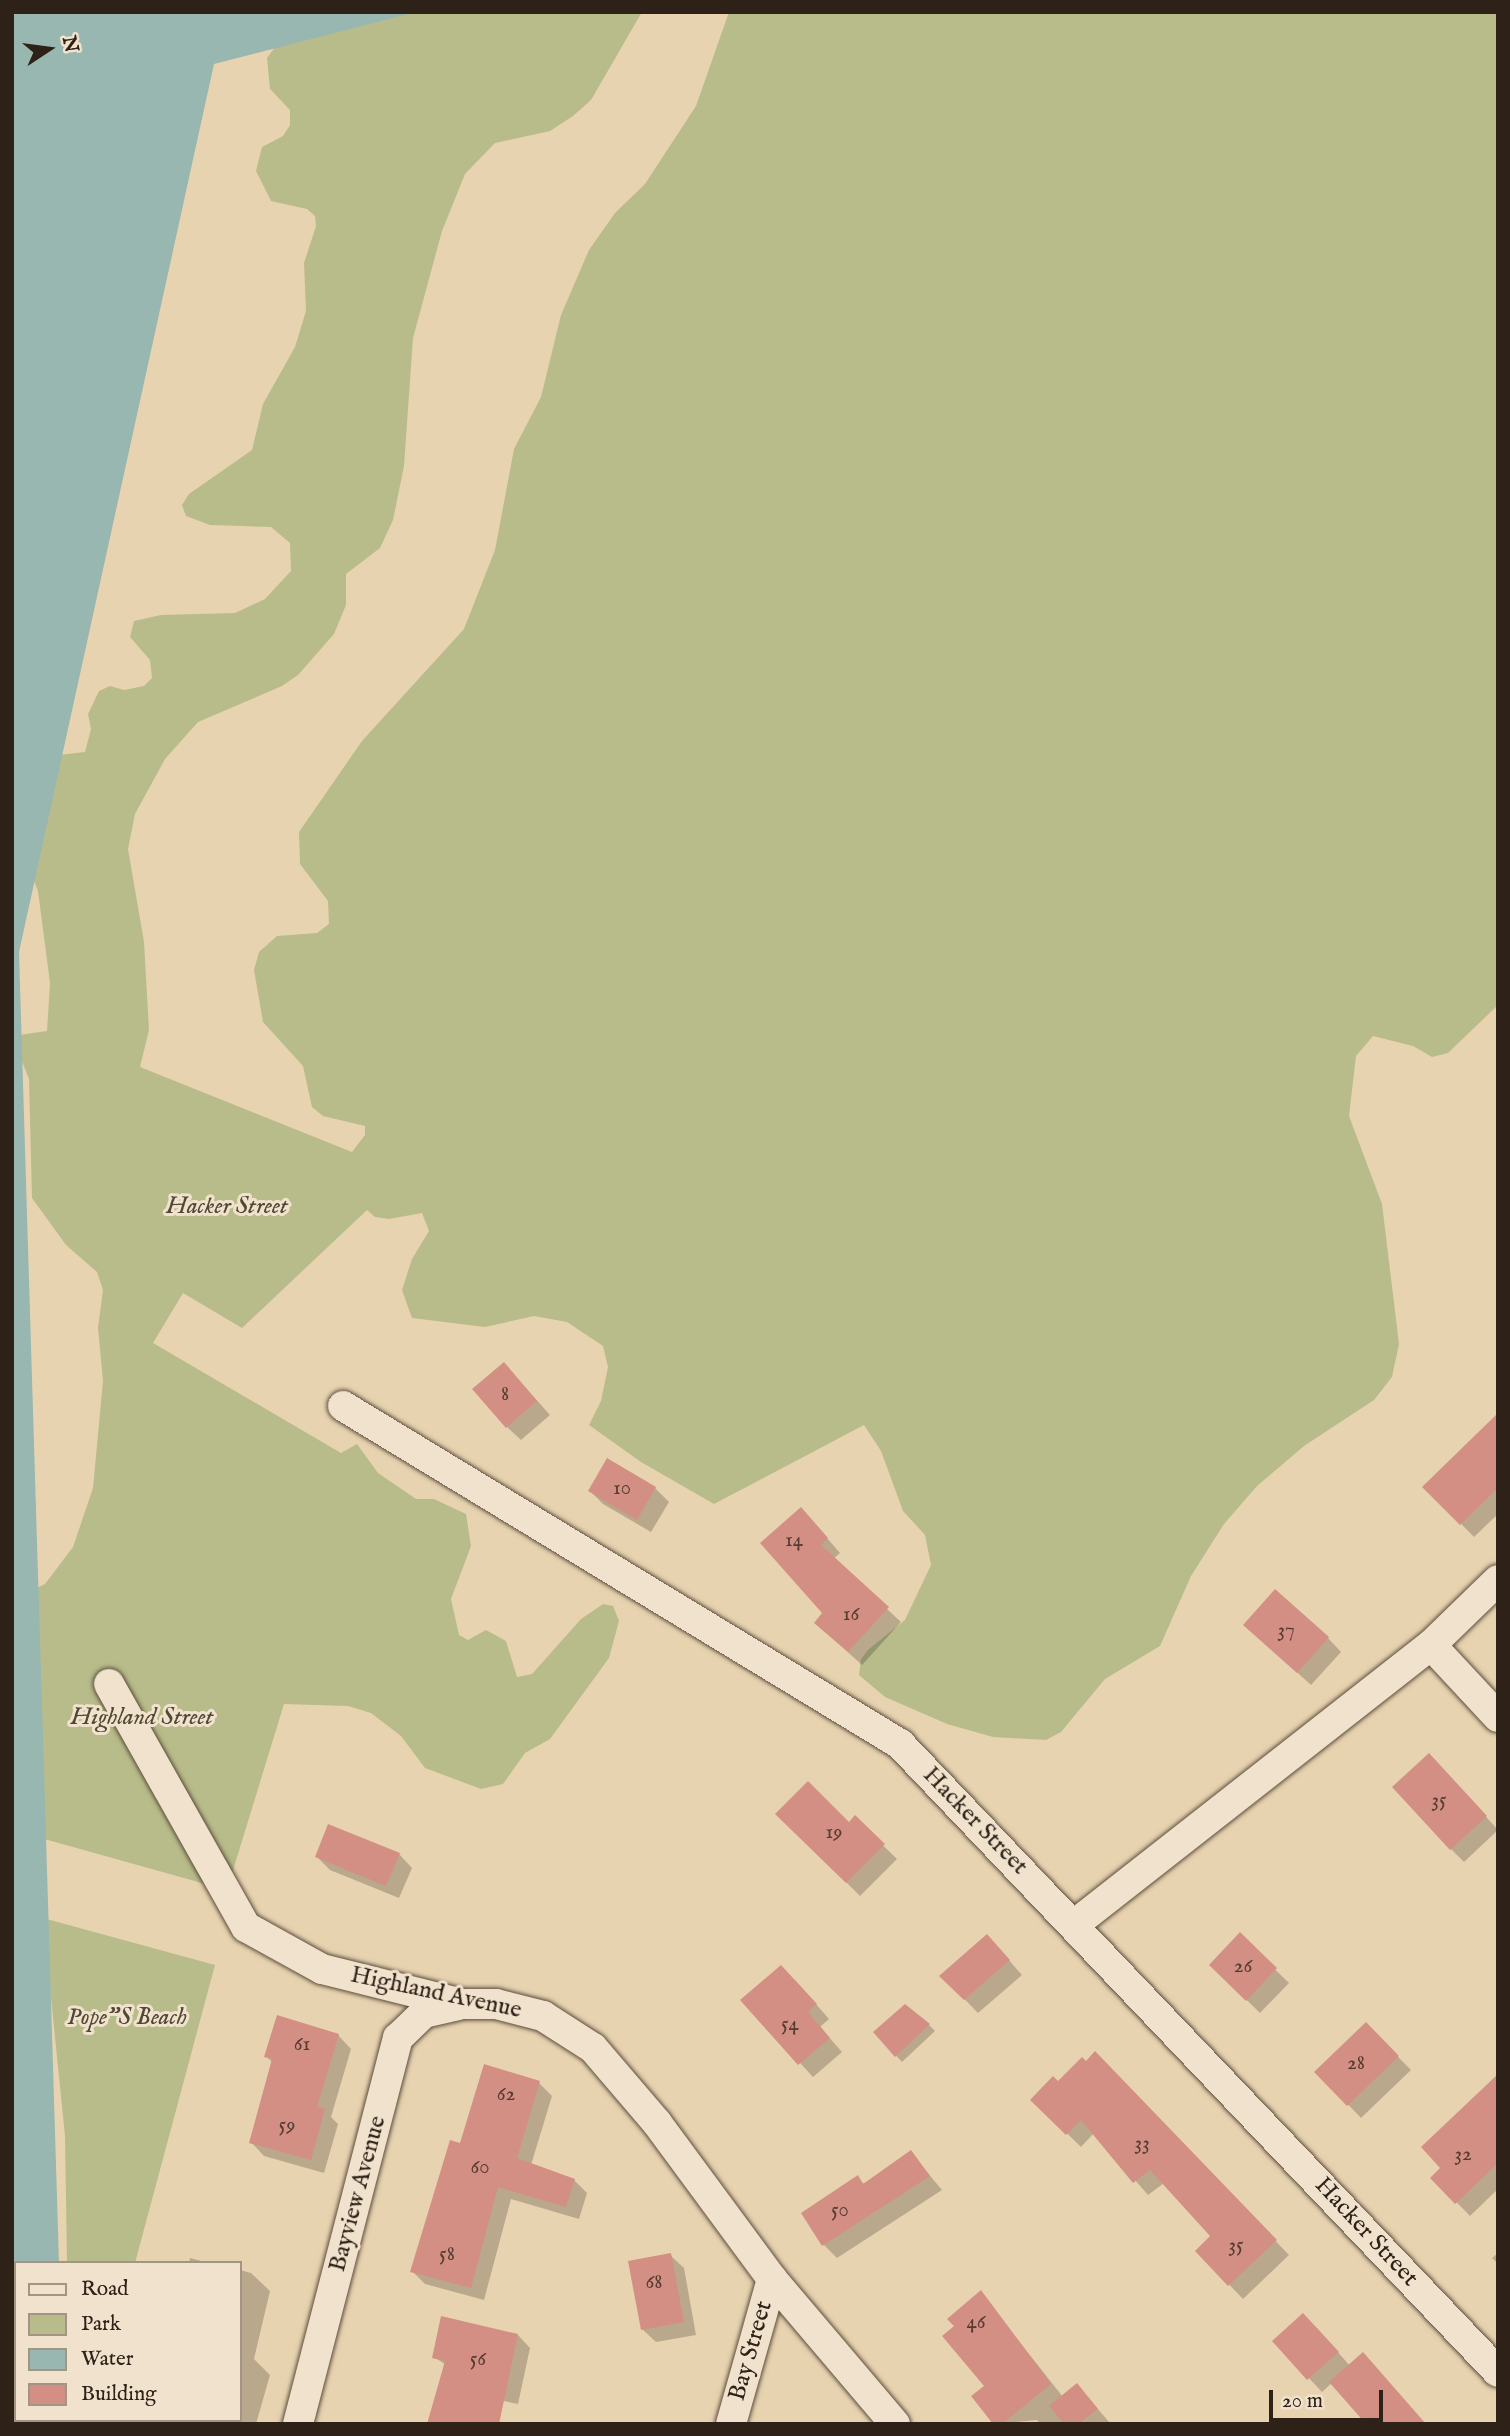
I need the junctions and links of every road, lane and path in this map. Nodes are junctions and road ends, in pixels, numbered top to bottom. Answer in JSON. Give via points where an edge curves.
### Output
{"nodes":[{"id":1,"x":343,"y":1406,"type":"dead end"},
{"id":2,"x":1498,"y":1580,"type":"edge"},
{"id":3,"x":1431,"y":1645,"type":"junction"},
{"id":4,"x":109,"y":1684,"type":"dead end"},
{"id":5,"x":1498,"y":1717,"type":"edge"},
{"id":6,"x":1075,"y":1924,"type":"junction"},
{"id":7,"x":462,"y":2004,"type":"junction"},
{"id":8,"x":772,"y":2279,"type":"junction"},
{"id":9,"x":1498,"y":2372,"type":"edge"},
{"id":10,"x":298,"y":2424,"type":"edge"},
{"id":11,"x":731,"y":2424,"type":"edge"},
{"id":12,"x":895,"y":2424,"type":"edge"}],
"edges":[{"from":1,"to":6,"type":"street","name":"Hacker Street","via":[[900,1744]]},
{"from":2,"to":3,"type":"street"},
{"from":3,"to":5,"type":"street"},
{"from":3,"to":6,"type":"street"},
{"from":4,"to":7,"type":"street","name":"Highland Avenue","via":[[246,1927],[322,1969]]},
{"from":6,"to":9,"type":"street","name":"Hacker Street"},
{"from":7,"to":8,"type":"street","name":"Highland Avenue","via":[[496,2004],[543,2016],[593,2048],[657,2123]]},
{"from":7,"to":10,"type":"street","name":"Bayview Avenue","via":[[424,2013],[398,2038]]},
{"from":8,"to":11,"type":"street","name":"Bay Street"},
{"from":8,"to":12,"type":"street","name":"Highland Avenue"}]}
